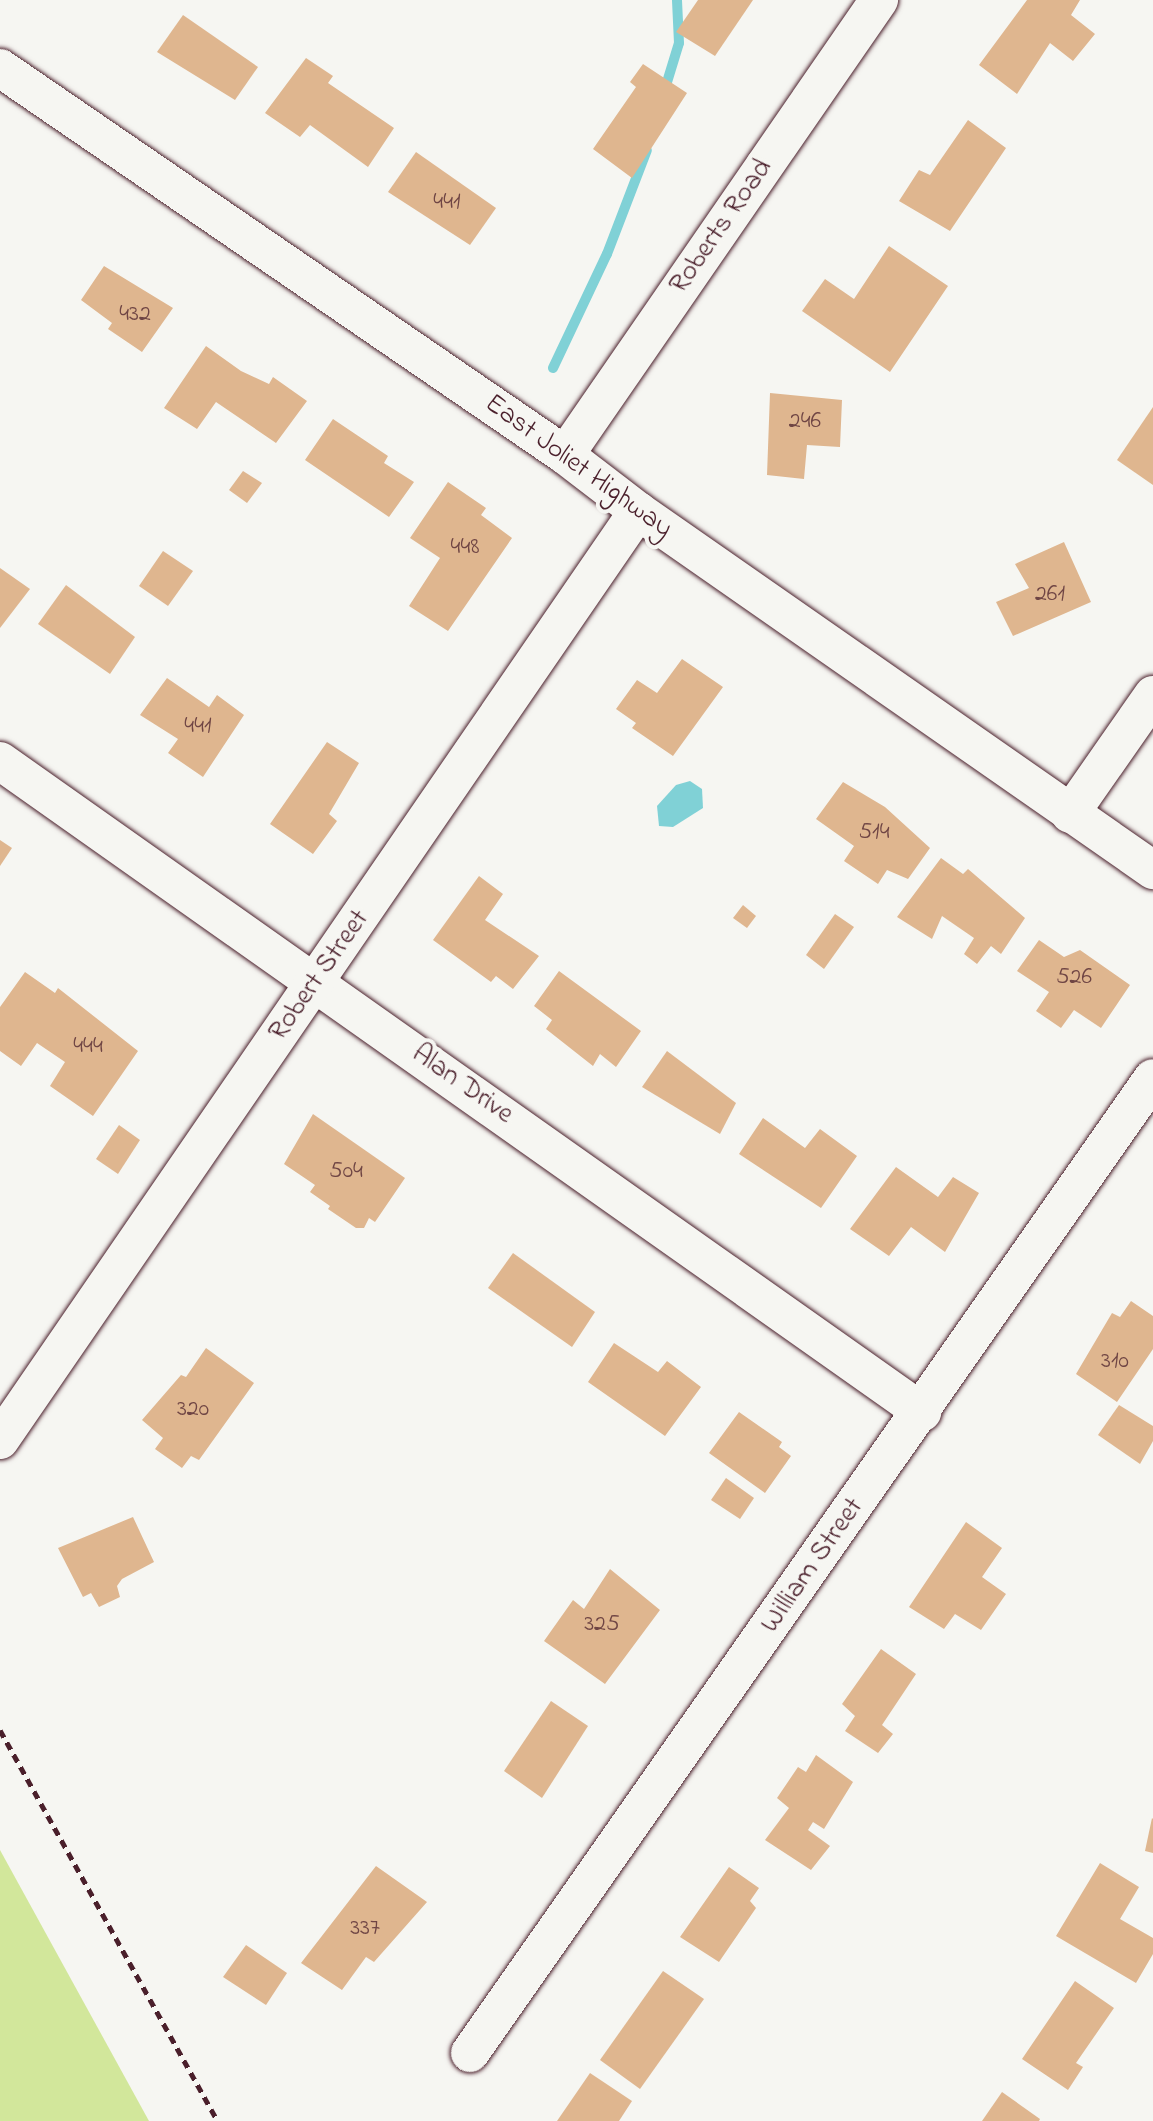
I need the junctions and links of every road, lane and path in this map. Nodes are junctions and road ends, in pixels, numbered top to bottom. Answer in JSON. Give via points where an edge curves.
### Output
{"nodes":[{"id":1,"x":879,"y":0,"type":"edge"},
{"id":2,"x":0,"y":68,"type":"edge"},
{"id":3,"x":565,"y":455,"type":"junction"},
{"id":4,"x":638,"y":511,"type":"junction"},
{"id":5,"x":1153,"y":695,"type":"edge"},
{"id":6,"x":0,"y":761,"type":"edge"},
{"id":7,"x":1070,"y":814,"type":"junction"},
{"id":8,"x":1153,"y":870,"type":"edge"},
{"id":9,"x":316,"y":982,"type":"junction"},
{"id":10,"x":1153,"y":1078,"type":"edge"},
{"id":11,"x":922,"y":1412,"type":"junction"},
{"id":12,"x":0,"y":1440,"type":"edge"},
{"id":13,"x":0,"y":1730,"type":"edge"},
{"id":14,"x":470,"y":2053,"type":"dead end"},
{"id":15,"x":218,"y":2121,"type":"edge"}],
"edges":[{"from":1,"to":3,"type":"street","name":"Roberts Road"},
{"from":2,"to":3,"type":"street","name":"East Joliet Highway"},
{"from":3,"to":4,"type":"street","name":"East Joliet Highway"},
{"from":4,"to":7,"type":"street","name":"East Joliet Highway"},
{"from":4,"to":9,"type":"street","name":"Robert Street"},
{"from":5,"to":7,"type":"street"},
{"from":6,"to":9,"type":"street","name":"Alan Drive"},
{"from":7,"to":8,"type":"street","name":"East Joliet Highway"},
{"from":9,"to":11,"type":"street","name":"Alan Drive"},
{"from":9,"to":12,"type":"street","name":"Robert Street"},
{"from":10,"to":11,"type":"street","name":"William Street"},
{"from":11,"to":14,"type":"street","name":"William Street"},
{"from":13,"to":15,"type":"path"}]}
